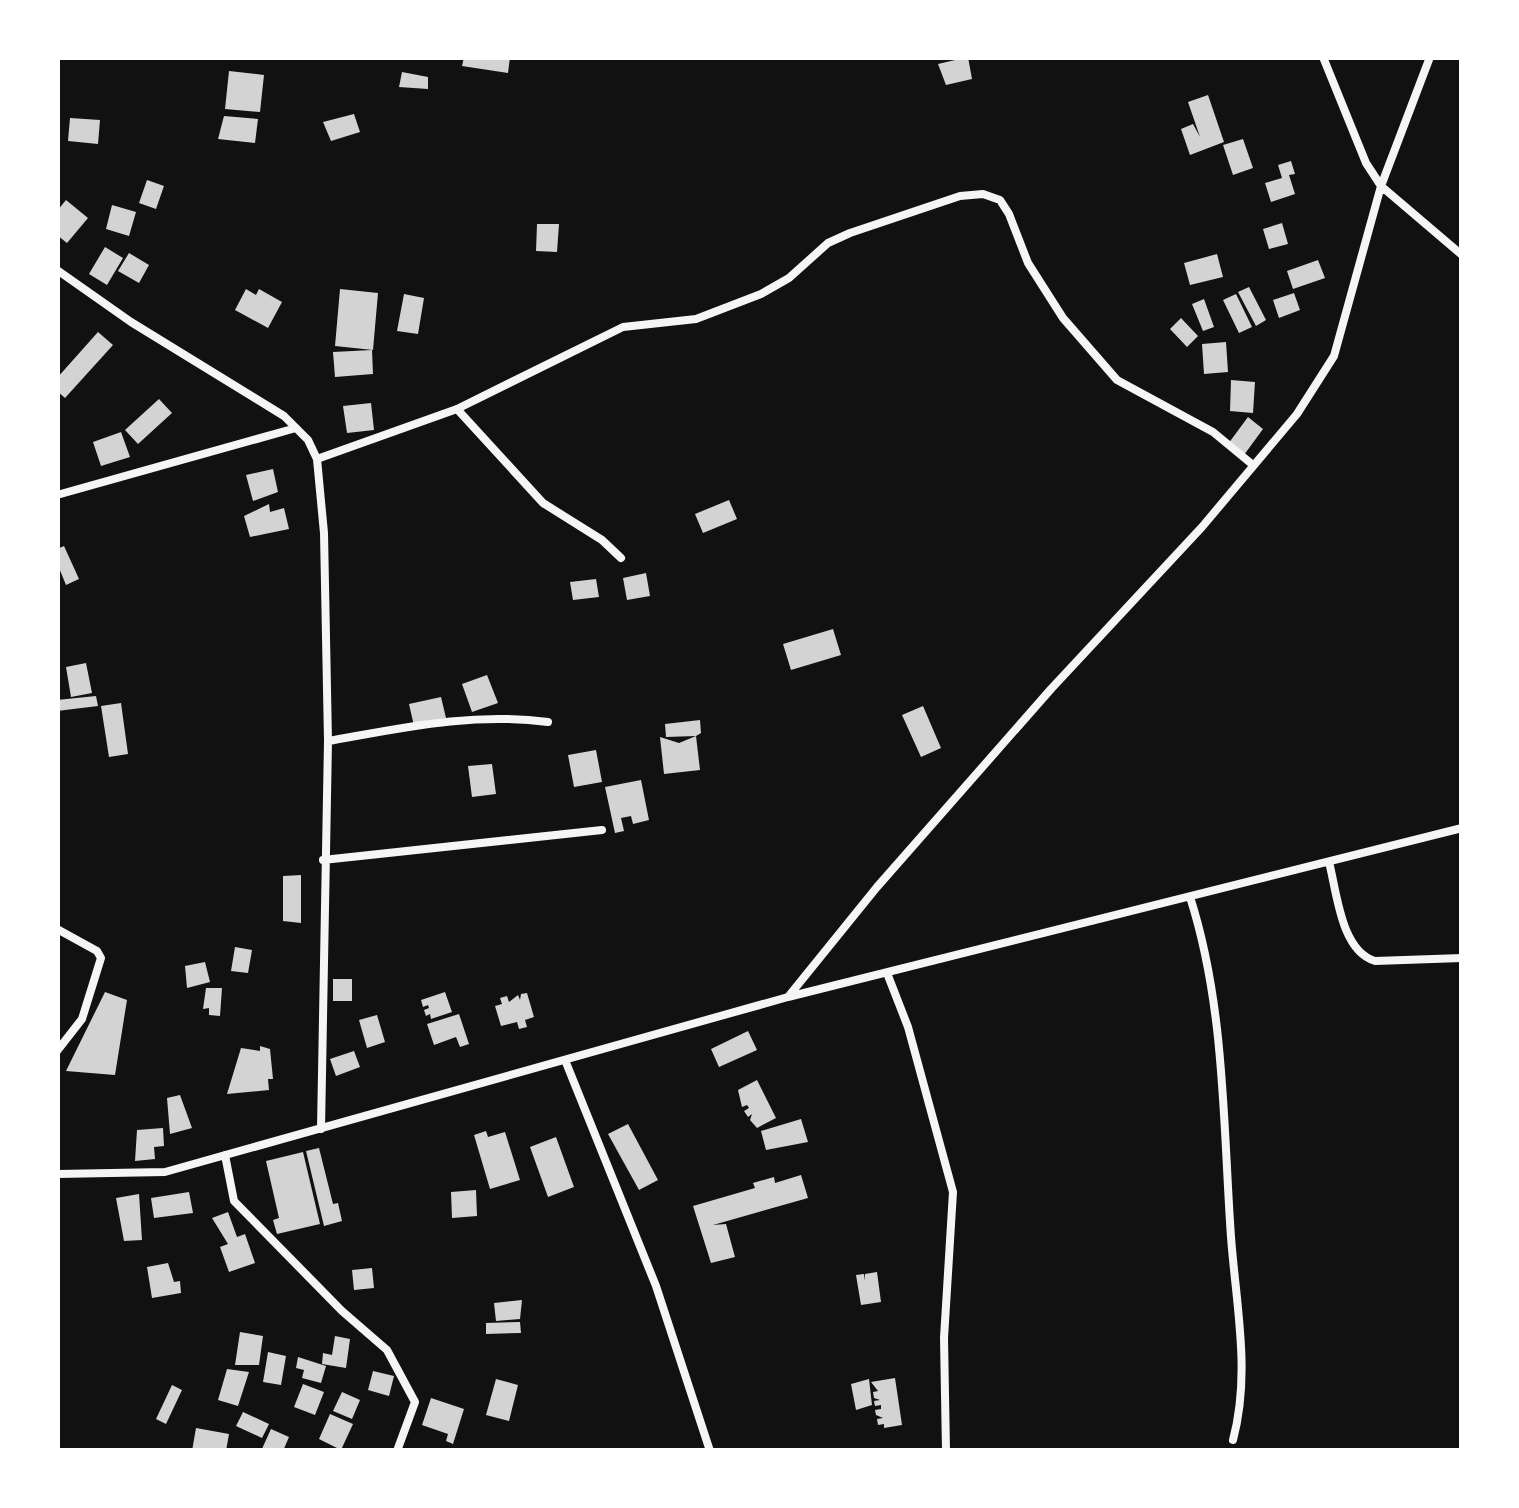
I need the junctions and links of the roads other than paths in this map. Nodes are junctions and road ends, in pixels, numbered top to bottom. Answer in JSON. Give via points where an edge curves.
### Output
{"nodes":[{"id":1,"x":1323,"y":57,"type":"edge"},
{"id":2,"x":1430,"y":57,"type":"edge"},
{"id":3,"x":1381,"y":186,"type":"junction"},
{"id":4,"x":1462,"y":255,"type":"edge"},
{"id":5,"x":57,"y":270,"type":"edge"},
{"id":6,"x":457,"y":409,"type":"junction"},
{"id":7,"x":297,"y":428,"type":"junction"},
{"id":8,"x":317,"y":459,"type":"junction"},
{"id":9,"x":1253,"y":465,"type":"junction"},
{"id":10,"x":57,"y":495,"type":"edge"},
{"id":11,"x":622,"y":558,"type":"dead end"},
{"id":12,"x":548,"y":722,"type":"dead end"},
{"id":13,"x":328,"y":741,"type":"junction"},
{"id":14,"x":1462,"y":828,"type":"edge"},
{"id":15,"x":602,"y":830,"type":"dead end"},
{"id":16,"x":323,"y":860,"type":"junction"},
{"id":17,"x":1329,"y":862,"type":"junction"},
{"id":18,"x":1190,"y":897,"type":"junction"},
{"id":19,"x":57,"y":928,"type":"edge"},
{"id":20,"x":1462,"y":958,"type":"edge"},
{"id":21,"x":887,"y":973,"type":"junction"},
{"id":22,"x":788,"y":997,"type":"junction"},
{"id":23,"x":57,"y":1051,"type":"edge"},
{"id":24,"x":566,"y":1060,"type":"junction"},
{"id":25,"x":321,"y":1129,"type":"junction"},
{"id":26,"x":225,"y":1156,"type":"junction"},
{"id":27,"x":57,"y":1174,"type":"edge"},
{"id":28,"x":1233,"y":1439,"type":"dead end"},
{"id":29,"x":397,"y":1451,"type":"edge"},
{"id":30,"x":710,"y":1451,"type":"edge"},
{"id":31,"x":946,"y":1451,"type":"edge"}],
"edges":[{"from":1,"to":3,"type":"street"},
{"from":2,"to":3,"type":"street"},
{"from":3,"to":4,"type":"street"},
{"from":3,"to":9,"type":"street","via":[[1334,356]]},
{"from":5,"to":7,"type":"street"},
{"from":6,"to":8,"type":"street"},
{"from":6,"to":9,"type":"street","via":[[623,327],[696,319],[761,294],[828,242],[982,194],[1000,200],[1063,318],[1117,380],[1213,432]]},
{"from":6,"to":11,"type":"street","via":[[543,503]]},
{"from":7,"to":8,"type":"street"},
{"from":7,"to":10,"type":"street"},
{"from":8,"to":13,"type":"street"},
{"from":9,"to":22,"type":"street"},
{"from":12,"to":13,"type":"street","via":[[446,718]]},
{"from":13,"to":16,"type":"street"},
{"from":14,"to":17,"type":"street"},
{"from":15,"to":16,"type":"street"},
{"from":16,"to":25,"type":"street"},
{"from":17,"to":18,"type":"street"},
{"from":17,"to":20,"type":"street","via":[[1362,957]]},
{"from":18,"to":21,"type":"street"},
{"from":18,"to":28,"type":"street","via":[[1207,948],[1218,1039],[1244,1376]]},
{"from":19,"to":23,"type":"street","via":[[100,958],[82,1019]]},
{"from":21,"to":22,"type":"street"},
{"from":21,"to":31,"type":"street","via":[[952,1192]]},
{"from":22,"to":24,"type":"street"},
{"from":24,"to":25,"type":"street"},
{"from":24,"to":30,"type":"street","via":[[656,1286]]},
{"from":25,"to":26,"type":"street"},
{"from":26,"to":27,"type":"street","via":[[166,1172]]},
{"from":26,"to":29,"type":"street","via":[[234,1201],[398,1365],[415,1402]]}]}
